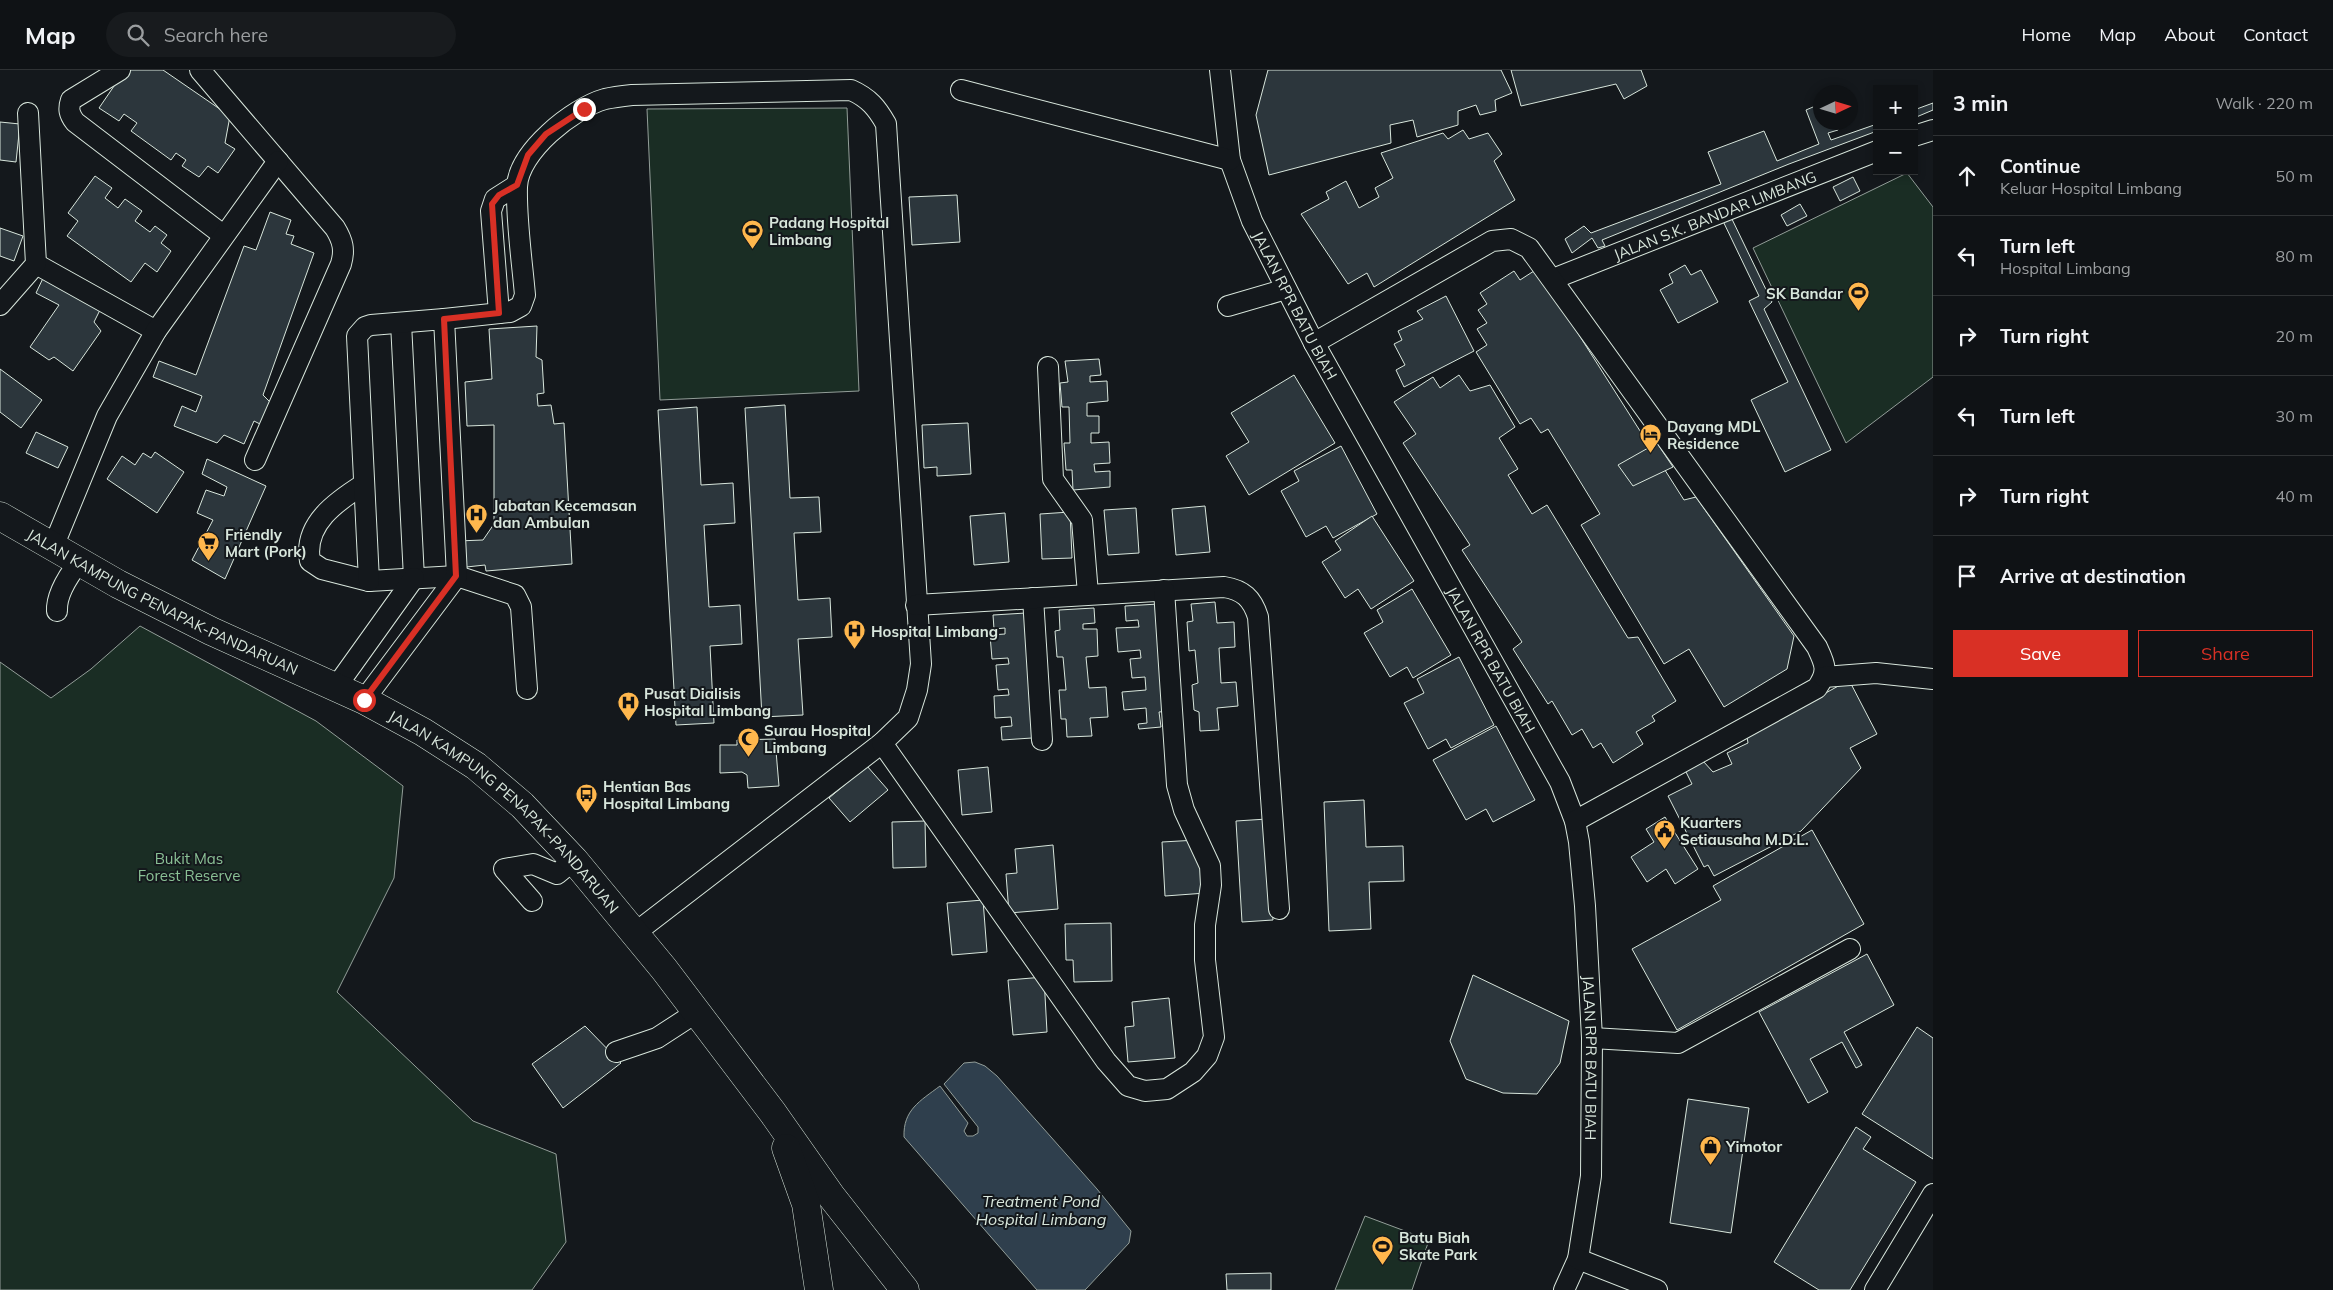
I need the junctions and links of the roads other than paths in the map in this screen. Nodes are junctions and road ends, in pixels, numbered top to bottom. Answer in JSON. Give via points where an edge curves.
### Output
{"nodes":[{"id":1,"x":120,"y":70,"type":"edge"},
{"id":2,"x":200,"y":70,"type":"edge"},
{"id":3,"x":1220,"y":70,"type":"edge"},
{"id":4,"x":961,"y":90,"type":"dead end"},
{"id":5,"x":28,"y":113,"type":"dead end"},
{"id":6,"x":1933,"y":130,"type":"edge"},
{"id":7,"x":1918,"y":135,"type":"edge"},
{"id":8,"x":1873,"y":153,"type":"edge"},
{"id":9,"x":1230,"y":160,"type":"junction"},
{"id":10,"x":278,"y":161,"type":"junction"},
{"id":11,"x":517,"y":185,"type":"junction"},
{"id":12,"x":224,"y":236,"type":"junction"},
{"id":13,"x":36,"y":264,"type":"junction"},
{"id":14,"x":1553,"y":278,"type":"junction"},
{"id":15,"x":1286,"y":289,"type":"junction"},
{"id":16,"x":0,"y":305,"type":"edge"},
{"id":17,"x":1228,"y":306,"type":"dead end"},
{"id":18,"x":499,"y":313,"type":"junction"},
{"id":19,"x":444,"y":319,"type":"junction"},
{"id":20,"x":400,"y":323,"type":"junction"},
{"id":21,"x":156,"y":332,"type":"junction"},
{"id":22,"x":1314,"y":343,"type":"junction"},
{"id":23,"x":1048,"y":367,"type":"dead end"},
{"id":24,"x":255,"y":460,"type":"dead end"},
{"id":25,"x":364,"y":484,"type":"junction"},
{"id":26,"x":0,"y":516,"type":"edge"},
{"id":27,"x":53,"y":547,"type":"junction"},
{"id":28,"x":79,"y":562,"type":"junction"},
{"id":29,"x":456,"y":576,"type":"junction"},
{"id":30,"x":414,"y":578,"type":"junction"},
{"id":31,"x":369,"y":580,"type":"junction"},
{"id":32,"x":1164,"y":590,"type":"junction"},
{"id":33,"x":1088,"y":594,"type":"junction"},
{"id":34,"x":1032,"y":598,"type":"junction"},
{"id":35,"x":916,"y":605,"type":"junction"},
{"id":36,"x":57,"y":611,"type":"dead end"},
{"id":37,"x":1824,"y":677,"type":"junction"},
{"id":38,"x":1933,"y":679,"type":"edge"},
{"id":39,"x":336,"y":687,"type":"junction"},
{"id":40,"x":527,"y":689,"type":"dead end"},
{"id":41,"x":364,"y":700,"type":"junction"},
{"id":42,"x":1042,"y":740,"type":"dead end"},
{"id":43,"x":882,"y":744,"type":"junction"},
{"id":44,"x":1576,"y":821,"type":"junction"},
{"id":45,"x":574,"y":860,"type":"junction"},
{"id":46,"x":532,"y":901,"type":"dead end"},
{"id":47,"x":1279,"y":910,"type":"dead end"},
{"id":48,"x":635,"y":933,"type":"junction"},
{"id":49,"x":1850,"y":949,"type":"dead end"},
{"id":50,"x":697,"y":1012,"type":"junction"},
{"id":51,"x":1592,"y":1038,"type":"junction"},
{"id":52,"x":616,"y":1052,"type":"dead end"},
{"id":53,"x":773,"y":1113,"type":"junction"},
{"id":54,"x":1933,"y":1194,"type":"edge"},
{"id":55,"x":1578,"y":1259,"type":"junction"},
{"id":56,"x":819,"y":1290,"type":"edge"},
{"id":57,"x":906,"y":1290,"type":"edge"},
{"id":58,"x":1564,"y":1290,"type":"edge"},
{"id":59,"x":1657,"y":1290,"type":"edge"},
{"id":60,"x":1875,"y":1290,"type":"edge"}],
"edges":[{"from":1,"to":12,"type":"street","via":[[71,100],[70,116]]},
{"from":2,"to":10,"type":"street"},
{"from":3,"to":9,"type":"street","name":"JALAN RPR BATU BIAH"},
{"from":4,"to":9,"type":"street"},
{"from":5,"to":13,"type":"street"},
{"from":6,"to":7,"type":"street"},
{"from":8,"to":14,"type":"street","name":"JALAN S.K. BANDAR LIMBANG"},
{"from":9,"to":15,"type":"street","name":"JALAN RPR BATU BIAH","via":[[1252,221]]},
{"from":10,"to":12,"type":"street"},
{"from":10,"to":24,"type":"street","via":[[335,228],[342,239],[344,252]]},
{"from":11,"to":18,"type":"street","via":[[495,199],[491,211]]},
{"from":11,"to":18,"type":"street","via":[[524,301],[516,310]]},
{"from":11,"to":35,"type":"street","via":[[528,155],[546,134],[604,99],[632,94],[844,89],[865,96],[877,108],[886,124]]},
{"from":12,"to":21,"type":"street"},
{"from":13,"to":16,"type":"street"},
{"from":13,"to":21,"type":"street"},
{"from":14,"to":22,"type":"street","via":[[1529,248],[1511,239],[1492,241]]},
{"from":14,"to":37,"type":"street","via":[[1817,647],[1824,663]]},
{"from":15,"to":17,"type":"street"},
{"from":15,"to":22,"type":"street","name":"JALAN RPR BATU BIAH"},
{"from":18,"to":19,"type":"street"},
{"from":19,"to":20,"type":"street"},
{"from":19,"to":29,"type":"street"},
{"from":20,"to":25,"type":"street","via":[[365,327],[357,336]]},
{"from":20,"to":30,"type":"street"},
{"from":21,"to":27,"type":"street","via":[[107,416]]},
{"from":22,"to":44,"type":"street","name":"JALAN RPR BATU BIAH","via":[[1560,782]]},
{"from":23,"to":33,"type":"street","via":[[1053,479],[1082,520]]},
{"from":25,"to":31,"type":"street"},
{"from":25,"to":31,"type":"street","via":[[326,512],[312,532],[308,548],[310,561],[322,569]]},
{"from":26,"to":27,"type":"highway","name":"JALAN KAMPUNG PENAPAK-PANDARUAN"},
{"from":27,"to":28,"type":"highway","name":"JALAN KAMPUNG PENAPAK-PANDARUAN"},
{"from":28,"to":36,"type":"street","via":[[69,575],[56,605]]},
{"from":28,"to":39,"type":"highway","name":"JALAN KAMPUNG PENAPAK-PANDARUAN","via":[[211,631]]},
{"from":29,"to":30,"type":"street"},
{"from":29,"to":40,"type":"street","via":[[508,592],[519,600]]},
{"from":29,"to":41,"type":"street"},
{"from":30,"to":31,"type":"street"},
{"from":30,"to":39,"type":"street"},
{"from":32,"to":33,"type":"street"},
{"from":32,"to":43,"type":"street","via":[[1178,785],[1184,810],[1210,866],[1205,960],[1214,1038],[1207,1056],[1193,1072],[1167,1089],[1145,1091],[1128,1086],[1106,1060]]},
{"from":32,"to":47,"type":"street","via":[[1224,587],[1236,589],[1254,605],[1258,617]]},
{"from":33,"to":34,"type":"street"},
{"from":34,"to":35,"type":"street"},
{"from":34,"to":42,"type":"street"},
{"from":35,"to":43,"type":"street","via":[[921,664],[917,690],[908,718]]},
{"from":37,"to":38,"type":"street","via":[[1876,673]]},
{"from":37,"to":44,"type":"street","via":[[1817,688]]},
{"from":39,"to":41,"type":"highway","name":"JALAN KAMPUNG PENAPAK-PANDARUAN"},
{"from":41,"to":45,"type":"highway","name":"JALAN KAMPUNG PENAPAK-PANDARUAN","via":[[476,766],[522,805]]},
{"from":43,"to":48,"type":"street"},
{"from":44,"to":51,"type":"street","name":"JALAN RPR BATU BIAH","via":[[1585,906]]},
{"from":45,"to":46,"type":"street","via":[[557,874],[533,864],[504,869]]},
{"from":45,"to":48,"type":"highway","name":"JALAN KAMPUNG PENAPAK-PANDARUAN"},
{"from":48,"to":50,"type":"highway","name":"JALAN KAMPUNG PENAPAK-PANDARUAN"},
{"from":49,"to":51,"type":"street","via":[[1678,1043]]},
{"from":50,"to":52,"type":"street","via":[[657,1038]]},
{"from":50,"to":53,"type":"highway","name":"JALAN KAMPUNG PENAPAK-PANDARUAN"},
{"from":51,"to":55,"type":"street","name":"JALAN RPR BATU BIAH","via":[[1591,1176]]},
{"from":53,"to":56,"type":"highway","name":"JALAN KAMPUNG PENAPAK-PANDARUAN","via":[[806,1204]]},
{"from":53,"to":57,"type":"highway","name":"JALAN KAMPUNG PENAPAK-PANDARUAN","via":[[832,1197]]},
{"from":54,"to":60,"type":"street"},
{"from":55,"to":58,"type":"street","name":"JALAN RPR BATU BIAH"},
{"from":55,"to":59,"type":"street"}]}
